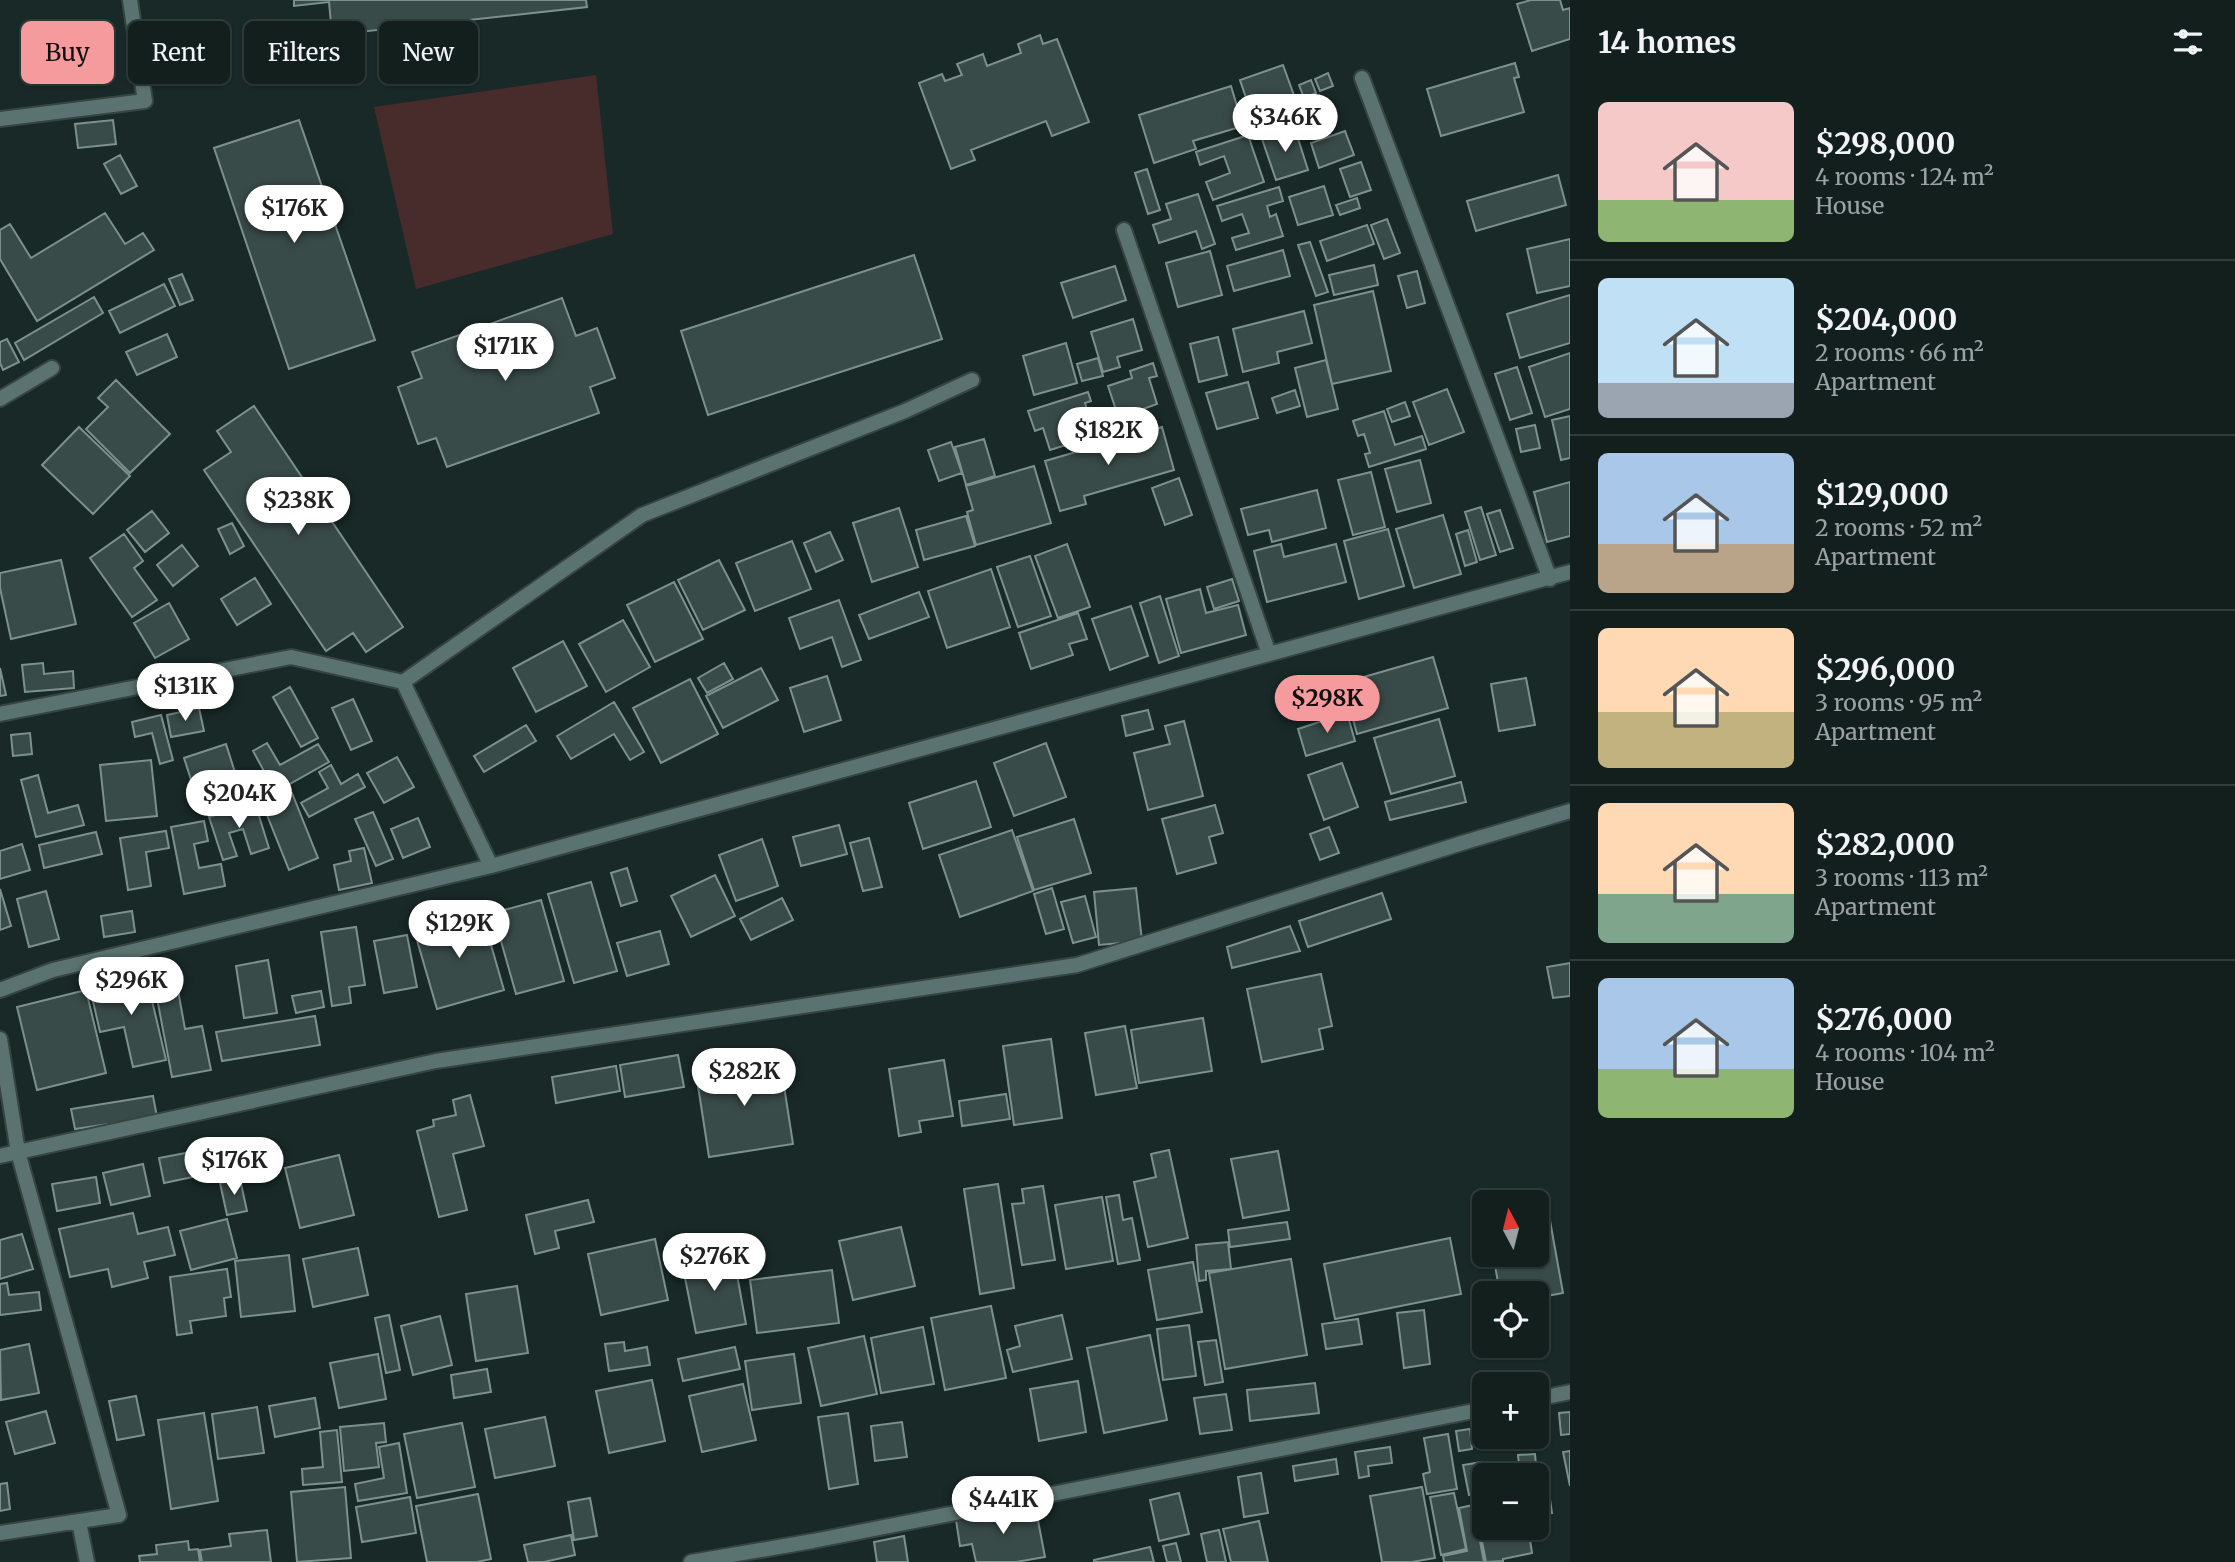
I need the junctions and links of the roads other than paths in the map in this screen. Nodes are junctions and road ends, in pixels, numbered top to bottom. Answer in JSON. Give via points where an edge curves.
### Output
{"nodes":[{"id":1,"x":130,"y":0,"type":"edge"},
{"id":2,"x":1362,"y":78,"type":"dead end"},
{"id":3,"x":0,"y":119,"type":"edge"},
{"id":4,"x":1124,"y":230,"type":"dead end"},
{"id":5,"x":52,"y":368,"type":"dead end"},
{"id":6,"x":972,"y":380,"type":"dead end"},
{"id":7,"x":0,"y":399,"type":"edge"},
{"id":8,"x":1570,"y":572,"type":"edge"},
{"id":9,"x":1550,"y":579,"type":"junction"},
{"id":10,"x":1269,"y":654,"type":"junction"},
{"id":11,"x":403,"y":682,"type":"junction"},
{"id":12,"x":0,"y":714,"type":"edge"},
{"id":13,"x":1570,"y":811,"type":"edge"},
{"id":14,"x":491,"y":866,"type":"junction"},
{"id":15,"x":0,"y":990,"type":"edge"},
{"id":16,"x":0,"y":1039,"type":"edge"},
{"id":17,"x":18,"y":1152,"type":"junction"},
{"id":18,"x":0,"y":1156,"type":"edge"},
{"id":19,"x":1570,"y":1392,"type":"edge"},
{"id":20,"x":1549,"y":1396,"type":"edge"},
{"id":21,"x":1472,"y":1411,"type":"edge"},
{"id":22,"x":79,"y":1522,"type":"junction"},
{"id":23,"x":0,"y":1533,"type":"edge"},
{"id":24,"x":87,"y":1562,"type":"edge"},
{"id":25,"x":691,"y":1562,"type":"edge"}],
"edges":[{"from":1,"to":3,"type":"street","via":[[145,101]]},
{"from":2,"to":9,"type":"street"},
{"from":4,"to":10,"type":"street"},
{"from":5,"to":7,"type":"street"},
{"from":6,"to":11,"type":"street","via":[[642,515]]},
{"from":8,"to":9,"type":"street"},
{"from":9,"to":10,"type":"street"},
{"from":10,"to":14,"type":"street"},
{"from":11,"to":12,"type":"street","via":[[291,657]]},
{"from":11,"to":14,"type":"street"},
{"from":13,"to":17,"type":"street","via":[[1077,965],[436,1061]]},
{"from":14,"to":15,"type":"street","via":[[53,970]]},
{"from":16,"to":17,"type":"street"},
{"from":17,"to":18,"type":"street"},
{"from":17,"to":22,"type":"street","via":[[119,1515]]},
{"from":19,"to":20,"type":"street"},
{"from":21,"to":25,"type":"street"},
{"from":22,"to":23,"type":"street"},
{"from":22,"to":24,"type":"street"}]}
